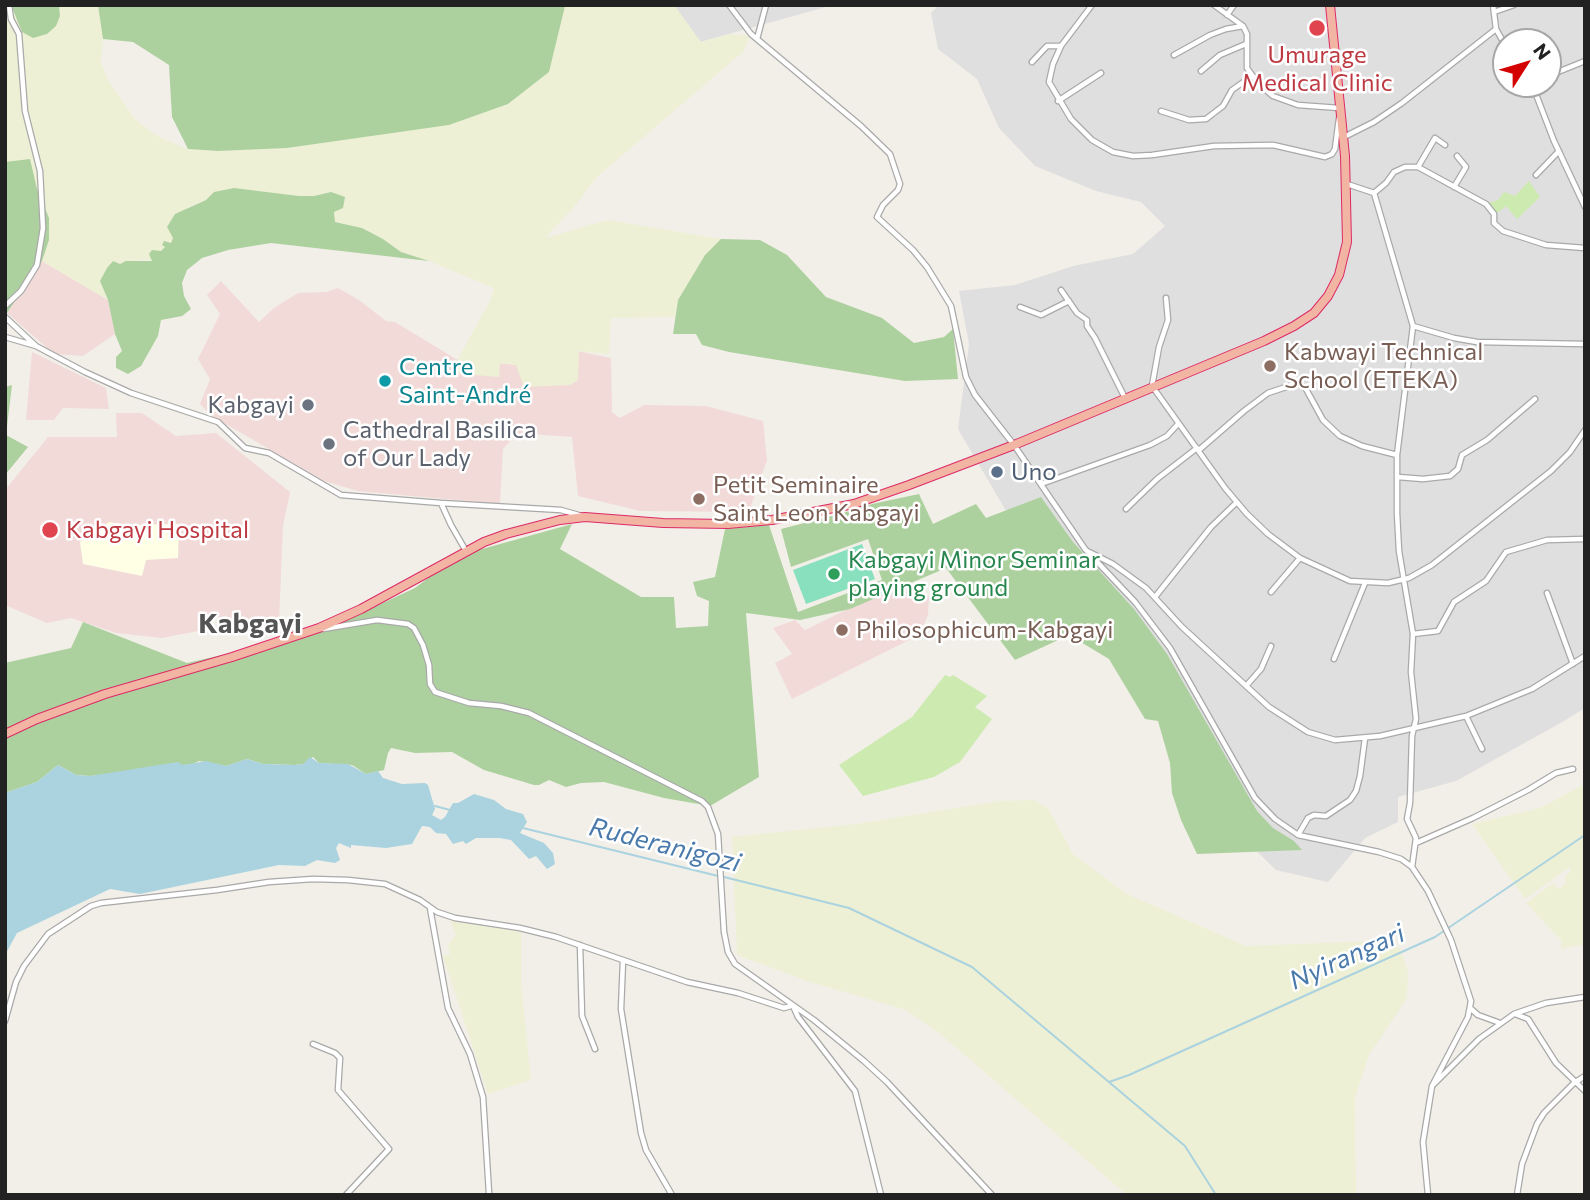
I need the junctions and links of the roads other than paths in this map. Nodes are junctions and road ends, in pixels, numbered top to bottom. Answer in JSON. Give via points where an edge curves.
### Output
{"nodes":[{"id":1,"x":9,"y":5,"type":"edge"},
{"id":2,"x":729,"y":5,"type":"edge"},
{"id":3,"x":766,"y":5,"type":"edge"},
{"id":4,"x":1093,"y":5,"type":"edge"},
{"id":5,"x":1214,"y":5,"type":"edge"},
{"id":6,"x":1234,"y":5,"type":"edge"},
{"id":7,"x":1330,"y":5,"type":"edge"},
{"id":8,"x":1493,"y":5,"type":"edge"},
{"id":9,"x":1514,"y":5,"type":"edge"},
{"id":10,"x":1494,"y":12,"type":"junction"},
{"id":11,"x":1227,"y":15,"type":"junction"},
{"id":12,"x":1243,"y":26,"type":"junction"},
{"id":13,"x":1496,"y":28,"type":"edge"},
{"id":14,"x":1492,"y":32,"type":"edge"},
{"id":15,"x":757,"y":38,"type":"junction"},
{"id":16,"x":1246,"y":44,"type":"junction"},
{"id":17,"x":1061,"y":46,"type":"junction"},
{"id":18,"x":1174,"y":55,"type":"dead end"},
{"id":19,"x":1585,"y":61,"type":"edge"},
{"id":20,"x":1032,"y":62,"type":"dead end"},
{"id":21,"x":1562,"y":70,"type":"edge"},
{"id":22,"x":1201,"y":71,"type":"dead end"},
{"id":23,"x":1101,"y":73,"type":"dead end"},
{"id":24,"x":1252,"y":76,"type":"junction"},
{"id":25,"x":1538,"y":98,"type":"edge"},
{"id":26,"x":1058,"y":101,"type":"junction"},
{"id":27,"x":1161,"y":111,"type":"dead end"},
{"id":28,"x":1340,"y":111,"type":"junction"},
{"id":29,"x":1343,"y":137,"type":"junction"},
{"id":30,"x":1445,"y":145,"type":"dead end"},
{"id":31,"x":1559,"y":151,"type":"junction"},
{"id":32,"x":1457,"y":156,"type":"dead end"},
{"id":33,"x":1418,"y":167,"type":"junction"},
{"id":34,"x":1536,"y":175,"type":"dead end"},
{"id":35,"x":1347,"y":184,"type":"junction"},
{"id":36,"x":1454,"y":187,"type":"junction"},
{"id":37,"x":1374,"y":193,"type":"junction"},
{"id":38,"x":1585,"y":206,"type":"edge"},
{"id":39,"x":1585,"y":248,"type":"edge"},
{"id":40,"x":1061,"y":290,"type":"dead end"},
{"id":41,"x":1166,"y":298,"type":"dead end"},
{"id":42,"x":1069,"y":301,"type":"junction"},
{"id":43,"x":5,"y":306,"type":"edge"},
{"id":44,"x":1020,"y":307,"type":"dead end"},
{"id":45,"x":5,"y":317,"type":"edge"},
{"id":46,"x":1413,"y":326,"type":"junction"},
{"id":47,"x":5,"y":338,"type":"edge"},
{"id":48,"x":1585,"y":344,"type":"edge"},
{"id":49,"x":36,"y":346,"type":"junction"},
{"id":50,"x":1152,"y":386,"type":"junction"},
{"id":51,"x":1125,"y":398,"type":"junction"},
{"id":52,"x":1535,"y":399,"type":"dead end"},
{"id":53,"x":1178,"y":424,"type":"junction"},
{"id":54,"x":1585,"y":430,"type":"edge"},
{"id":55,"x":1014,"y":444,"type":"junction"},
{"id":56,"x":1198,"y":449,"type":"junction"},
{"id":57,"x":1397,"y":455,"type":"junction"},
{"id":58,"x":1398,"y":477,"type":"junction"},
{"id":59,"x":1041,"y":484,"type":"junction"},
{"id":60,"x":1237,"y":502,"type":"junction"},
{"id":61,"x":441,"y":503,"type":"junction"},
{"id":62,"x":1126,"y":509,"type":"dead end"},
{"id":63,"x":585,"y":517,"type":"junction"},
{"id":64,"x":1585,"y":539,"type":"edge"},
{"id":65,"x":1085,"y":550,"type":"junction"},
{"id":66,"x":467,"y":551,"type":"junction"},
{"id":67,"x":1300,"y":558,"type":"junction"},
{"id":68,"x":1404,"y":580,"type":"junction"},
{"id":69,"x":1365,"y":583,"type":"junction"},
{"id":70,"x":1271,"y":593,"type":"dead end"},
{"id":71,"x":1547,"y":593,"type":"dead end"},
{"id":72,"x":1155,"y":597,"type":"junction"},
{"id":73,"x":319,"y":628,"type":"junction"},
{"id":74,"x":1413,"y":634,"type":"junction"},
{"id":75,"x":1271,"y":646,"type":"dead end"},
{"id":76,"x":1585,"y":656,"type":"edge"},
{"id":77,"x":1334,"y":659,"type":"dead end"},
{"id":78,"x":1573,"y":664,"type":"junction"},
{"id":79,"x":1245,"y":686,"type":"junction"},
{"id":80,"x":1466,"y":716,"type":"junction"},
{"id":81,"x":1413,"y":730,"type":"junction"},
{"id":82,"x":5,"y":734,"type":"edge"},
{"id":83,"x":1366,"y":738,"type":"junction"},
{"id":84,"x":1482,"y":749,"type":"dead end"},
{"id":85,"x":1573,"y":769,"type":"dead end"},
{"id":86,"x":1298,"y":835,"type":"junction"},
{"id":87,"x":1416,"y":842,"type":"junction"},
{"id":88,"x":1412,"y":867,"type":"junction"},
{"id":89,"x":430,"y":907,"type":"junction"},
{"id":90,"x":580,"y":945,"type":"junction"},
{"id":91,"x":623,"y":961,"type":"junction"},
{"id":92,"x":1585,"y":997,"type":"edge"},
{"id":93,"x":792,"y":1006,"type":"junction"},
{"id":94,"x":1470,"y":1009,"type":"junction"},
{"id":95,"x":1514,"y":1014,"type":"junction"},
{"id":96,"x":5,"y":1021,"type":"edge"},
{"id":97,"x":1500,"y":1023,"type":"junction"},
{"id":98,"x":313,"y":1044,"type":"dead end"},
{"id":99,"x":596,"y":1049,"type":"dead end"},
{"id":100,"x":1585,"y":1076,"type":"edge"},
{"id":101,"x":1574,"y":1083,"type":"junction"},
{"id":102,"x":1432,"y":1086,"type":"junction"},
{"id":103,"x":1585,"y":1091,"type":"edge"},
{"id":104,"x":489,"y":1193,"type":"edge"},
{"id":105,"x":346,"y":1195,"type":"edge"},
{"id":106,"x":671,"y":1195,"type":"edge"},
{"id":107,"x":881,"y":1195,"type":"edge"},
{"id":108,"x":992,"y":1195,"type":"edge"},
{"id":109,"x":1428,"y":1195,"type":"edge"},
{"id":110,"x":1517,"y":1195,"type":"edge"}],
"edges":[{"from":1,"to":43,"type":"street","via":[[19,34],[24,111],[38,161],[43,228],[37,265]]},
{"from":2,"to":15,"type":"street"},
{"from":3,"to":15,"type":"street"},
{"from":4,"to":17,"type":"street"},
{"from":5,"to":11,"type":"street"},
{"from":6,"to":11,"type":"street"},
{"from":7,"to":28,"type":"highway"},
{"from":8,"to":10,"type":"street"},
{"from":9,"to":10,"type":"street"},
{"from":10,"to":13,"type":"street"},
{"from":11,"to":12,"type":"street"},
{"from":12,"to":16,"type":"street"},
{"from":12,"to":18,"type":"street","via":[[1210,35]]},
{"from":14,"to":29,"type":"street","via":[[1374,122]]},
{"from":15,"to":55,"type":"street","via":[[890,154],[900,184],[877,217],[928,267],[944,293],[955,316],[975,395]]},
{"from":16,"to":22,"type":"street","via":[[1220,55]]},
{"from":16,"to":24,"type":"street","via":[[1245,63]]},
{"from":17,"to":20,"type":"street","via":[[1047,46]]},
{"from":17,"to":26,"type":"street","via":[[1049,82]]},
{"from":19,"to":21,"type":"street"},
{"from":23,"to":26,"type":"street"},
{"from":24,"to":27,"type":"street","via":[[1206,119],[1189,120]]},
{"from":24,"to":28,"type":"street","via":[[1278,99]]},
{"from":25,"to":31,"type":"street"},
{"from":26,"to":28,"type":"street","via":[[1091,140],[1133,156],[1260,145],[1325,157],[1335,149]]},
{"from":28,"to":29,"type":"highway"},
{"from":29,"to":35,"type":"highway"},
{"from":30,"to":33,"type":"street","via":[[1435,138]]},
{"from":31,"to":34,"type":"street"},
{"from":31,"to":38,"type":"street"},
{"from":32,"to":36,"type":"street","via":[[1466,167]]},
{"from":33,"to":36,"type":"street"},
{"from":33,"to":37,"type":"street","via":[[1394,172]]},
{"from":35,"to":37,"type":"street"},
{"from":35,"to":50,"type":"highway","via":[[1346,253],[1335,285],[1321,305],[1280,334]]},
{"from":36,"to":39,"type":"street","via":[[1486,204],[1503,231],[1546,245]]},
{"from":37,"to":46,"type":"street"},
{"from":40,"to":42,"type":"street"},
{"from":41,"to":50,"type":"street","via":[[1168,320]]},
{"from":42,"to":44,"type":"street","via":[[1041,316]]},
{"from":42,"to":51,"type":"street","via":[[1087,320]]},
{"from":45,"to":49,"type":"street"},
{"from":46,"to":48,"type":"street","via":[[1477,342]]},
{"from":46,"to":57,"type":"street"},
{"from":47,"to":49,"type":"street"},
{"from":49,"to":61,"type":"street","via":[[108,384],[218,422],[245,448],[269,453],[341,495]]},
{"from":50,"to":51,"type":"highway"},
{"from":50,"to":53,"type":"street"},
{"from":51,"to":55,"type":"highway"},
{"from":52,"to":58,"type":"street","via":[[1482,445],[1462,455],[1450,476]]},
{"from":53,"to":56,"type":"street"},
{"from":53,"to":59,"type":"street","via":[[1150,445]]},
{"from":54,"to":68,"type":"street","via":[[1551,471],[1432,565]]},
{"from":55,"to":59,"type":"street"},
{"from":55,"to":63,"type":"highway","via":[[854,504],[772,520],[697,524]]},
{"from":56,"to":57,"type":"street","via":[[1268,393],[1298,383],[1340,436]]},
{"from":56,"to":60,"type":"street"},
{"from":56,"to":62,"type":"street"},
{"from":57,"to":58,"type":"street"},
{"from":58,"to":68,"type":"street"},
{"from":59,"to":65,"type":"street"},
{"from":60,"to":67,"type":"street"},
{"from":60,"to":72,"type":"street"},
{"from":61,"to":63,"type":"street","via":[[561,510]]},
{"from":61,"to":66,"type":"street"},
{"from":63,"to":66,"type":"highway","via":[[506,534]]},
{"from":64,"to":74,"type":"street","via":[[1547,540],[1510,550],[1501,555],[1486,581],[1454,602],[1438,631]]},
{"from":65,"to":72,"type":"street"},
{"from":65,"to":86,"type":"street","via":[[1135,602],[1170,648],[1255,798]]},
{"from":66,"to":73,"type":"highway"},
{"from":67,"to":69,"type":"street","via":[[1339,577]]},
{"from":67,"to":70,"type":"street"},
{"from":68,"to":69,"type":"street"},
{"from":68,"to":74,"type":"street"},
{"from":69,"to":77,"type":"street"},
{"from":71,"to":78,"type":"street"},
{"from":72,"to":79,"type":"street"},
{"from":73,"to":82,"type":"highway","via":[[105,694]]},
{"from":73,"to":93,"type":"street","via":[[377,620],[408,624],[423,645],[435,692],[529,713],[702,801],[718,834],[725,942],[732,959]]},
{"from":74,"to":81,"type":"street"},
{"from":75,"to":79,"type":"street","via":[[1261,669]]},
{"from":76,"to":78,"type":"street"},
{"from":78,"to":80,"type":"street","via":[[1532,689]]},
{"from":79,"to":83,"type":"street","via":[[1308,732],[1335,740]]},
{"from":80,"to":81,"type":"street"},
{"from":80,"to":84,"type":"street"},
{"from":81,"to":83,"type":"street"},
{"from":81,"to":87,"type":"street","via":[[1407,819]]},
{"from":83,"to":86,"type":"street","via":[[1360,776],[1350,800],[1326,816],[1308,817]]},
{"from":85,"to":87,"type":"street","via":[[1556,773],[1473,818]]},
{"from":86,"to":88,"type":"street","via":[[1394,855]]},
{"from":87,"to":88,"type":"street"},
{"from":88,"to":94,"type":"street","via":[[1451,940],[1470,993]]},
{"from":89,"to":90,"type":"street","via":[[455,918],[520,928]]},
{"from":89,"to":96,"type":"street","via":[[385,884],[333,879],[101,902],[48,933],[16,982]]},
{"from":89,"to":104,"type":"street","via":[[448,1008],[470,1054],[483,1097]]},
{"from":90,"to":91,"type":"street"},
{"from":90,"to":99,"type":"street","via":[[582,1016]]},
{"from":91,"to":93,"type":"street","via":[[784,1008]]},
{"from":91,"to":106,"type":"street","via":[[621,1009],[641,1133]]},
{"from":92,"to":95,"type":"street"},
{"from":93,"to":107,"type":"street","via":[[855,1091]]},
{"from":93,"to":108,"type":"street","via":[[887,1082]]},
{"from":94,"to":97,"type":"street"},
{"from":94,"to":102,"type":"street"},
{"from":95,"to":97,"type":"street"},
{"from":95,"to":101,"type":"street","via":[[1528,1019]]},
{"from":97,"to":102,"type":"street"},
{"from":98,"to":105,"type":"street","via":[[340,1058],[338,1090],[389,1149]]},
{"from":100,"to":101,"type":"street"},
{"from":101,"to":103,"type":"street"},
{"from":101,"to":110,"type":"street","via":[[1537,1124],[1522,1164]]},
{"from":102,"to":109,"type":"street","via":[[1423,1142]]}]}
